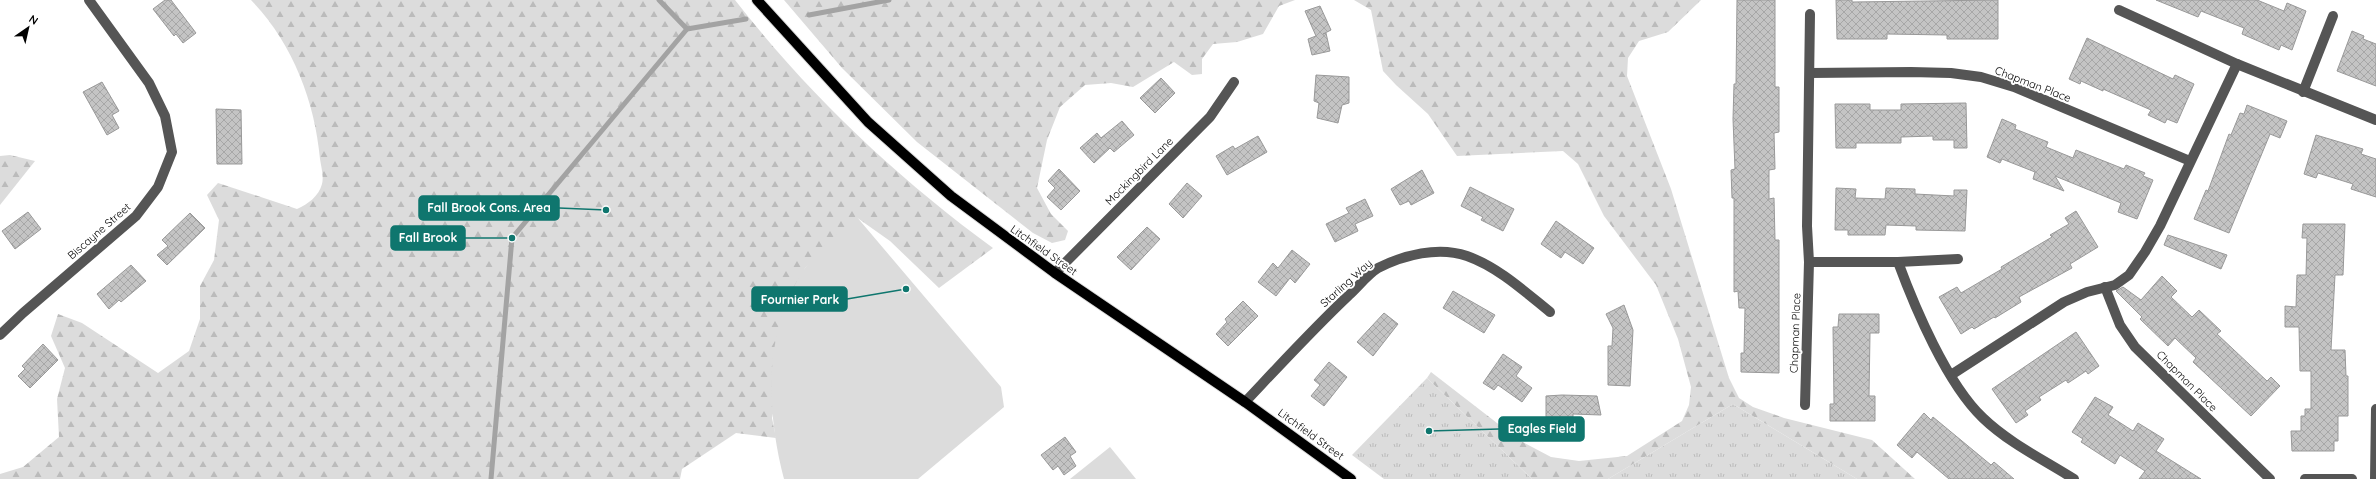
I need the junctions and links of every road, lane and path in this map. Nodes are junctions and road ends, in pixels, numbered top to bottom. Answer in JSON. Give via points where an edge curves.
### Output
{"nodes":[{"id":1,"x":90,"y":0,"type":"edge"},
{"id":2,"x":757,"y":0,"type":"edge"},
{"id":3,"x":2119,"y":10,"type":"dead end"},
{"id":4,"x":1810,"y":14,"type":"dead end"},
{"id":5,"x":2333,"y":16,"type":"dead end"},
{"id":6,"x":2237,"y":64,"type":"junction"},
{"id":7,"x":1810,"y":74,"type":"junction"},
{"id":8,"x":1234,"y":82,"type":"dead end"},
{"id":9,"x":2303,"y":92,"type":"junction"},
{"id":10,"x":2376,"y":120,"type":"edge"},
{"id":11,"x":2190,"y":161,"type":"junction"},
{"id":12,"x":1958,"y":259,"type":"dead end"},
{"id":13,"x":1809,"y":262,"type":"junction"},
{"id":14,"x":1898,"y":262,"type":"junction"},
{"id":15,"x":1055,"y":273,"type":"junction"},
{"id":16,"x":2105,"y":287,"type":"junction"},
{"id":17,"x":1550,"y":312,"type":"dead end"},
{"id":18,"x":0,"y":335,"type":"edge"},
{"id":19,"x":1951,"y":375,"type":"junction"},
{"id":20,"x":1245,"y":402,"type":"junction"},
{"id":21,"x":1805,"y":405,"type":"dead end"},
{"id":22,"x":2376,"y":408,"type":"edge"},
{"id":23,"x":1351,"y":479,"type":"edge"},
{"id":24,"x":2074,"y":479,"type":"edge"},
{"id":25,"x":2270,"y":479,"type":"edge"},
{"id":26,"x":2305,"y":479,"type":"edge"},
{"id":27,"x":2352,"y":479,"type":"edge"},
{"id":28,"x":2375,"y":479,"type":"edge"}],
"edges":[{"from":1,"to":18,"type":"street","name":"Biscayne Street","via":[[149,83],[165,116],[172,152],[158,187],[136,216]]},
{"from":2,"to":15,"type":"main road","name":"Litchfield Street","via":[[868,122],[957,201]]},
{"from":3,"to":6,"type":"street"},
{"from":4,"to":7,"type":"street","name":"Chapman Place"},
{"from":5,"to":9,"type":"street"},
{"from":6,"to":9,"type":"street"},
{"from":6,"to":11,"type":"street"},
{"from":7,"to":11,"type":"street","name":"Chapman Place","via":[[1911,72],[1981,77],[2014,87]]},
{"from":7,"to":13,"type":"street","name":"Chapman Place","via":[[1807,226]]},
{"from":8,"to":15,"type":"street","name":"Mockingbird Lane","via":[[1210,117]]},
{"from":9,"to":10,"type":"street"},
{"from":11,"to":16,"type":"street","via":[[2160,226],[2142,257],[2121,281]]},
{"from":12,"to":14,"type":"street"},
{"from":13,"to":14,"type":"street"},
{"from":13,"to":21,"type":"street","name":"Chapman Place"},
{"from":14,"to":19,"type":"street","via":[[1920,315]]},
{"from":15,"to":20,"type":"main road","name":"Litchfield Street"},
{"from":16,"to":19,"type":"street","via":[[2074,296]]},
{"from":16,"to":25,"type":"street","name":"Chapman Place","via":[[2120,325],[2135,347]]},
{"from":17,"to":20,"type":"street","name":"Starling Way","via":[[1516,284],[1466,256],[1437,252],[1408,255],[1377,269],[1328,315]]},
{"from":19,"to":24,"type":"street","via":[[1973,408],[1995,429]]},
{"from":20,"to":23,"type":"main road","name":"Litchfield Street"},
{"from":22,"to":28,"type":"street"},
{"from":26,"to":27,"type":"street"}]}
